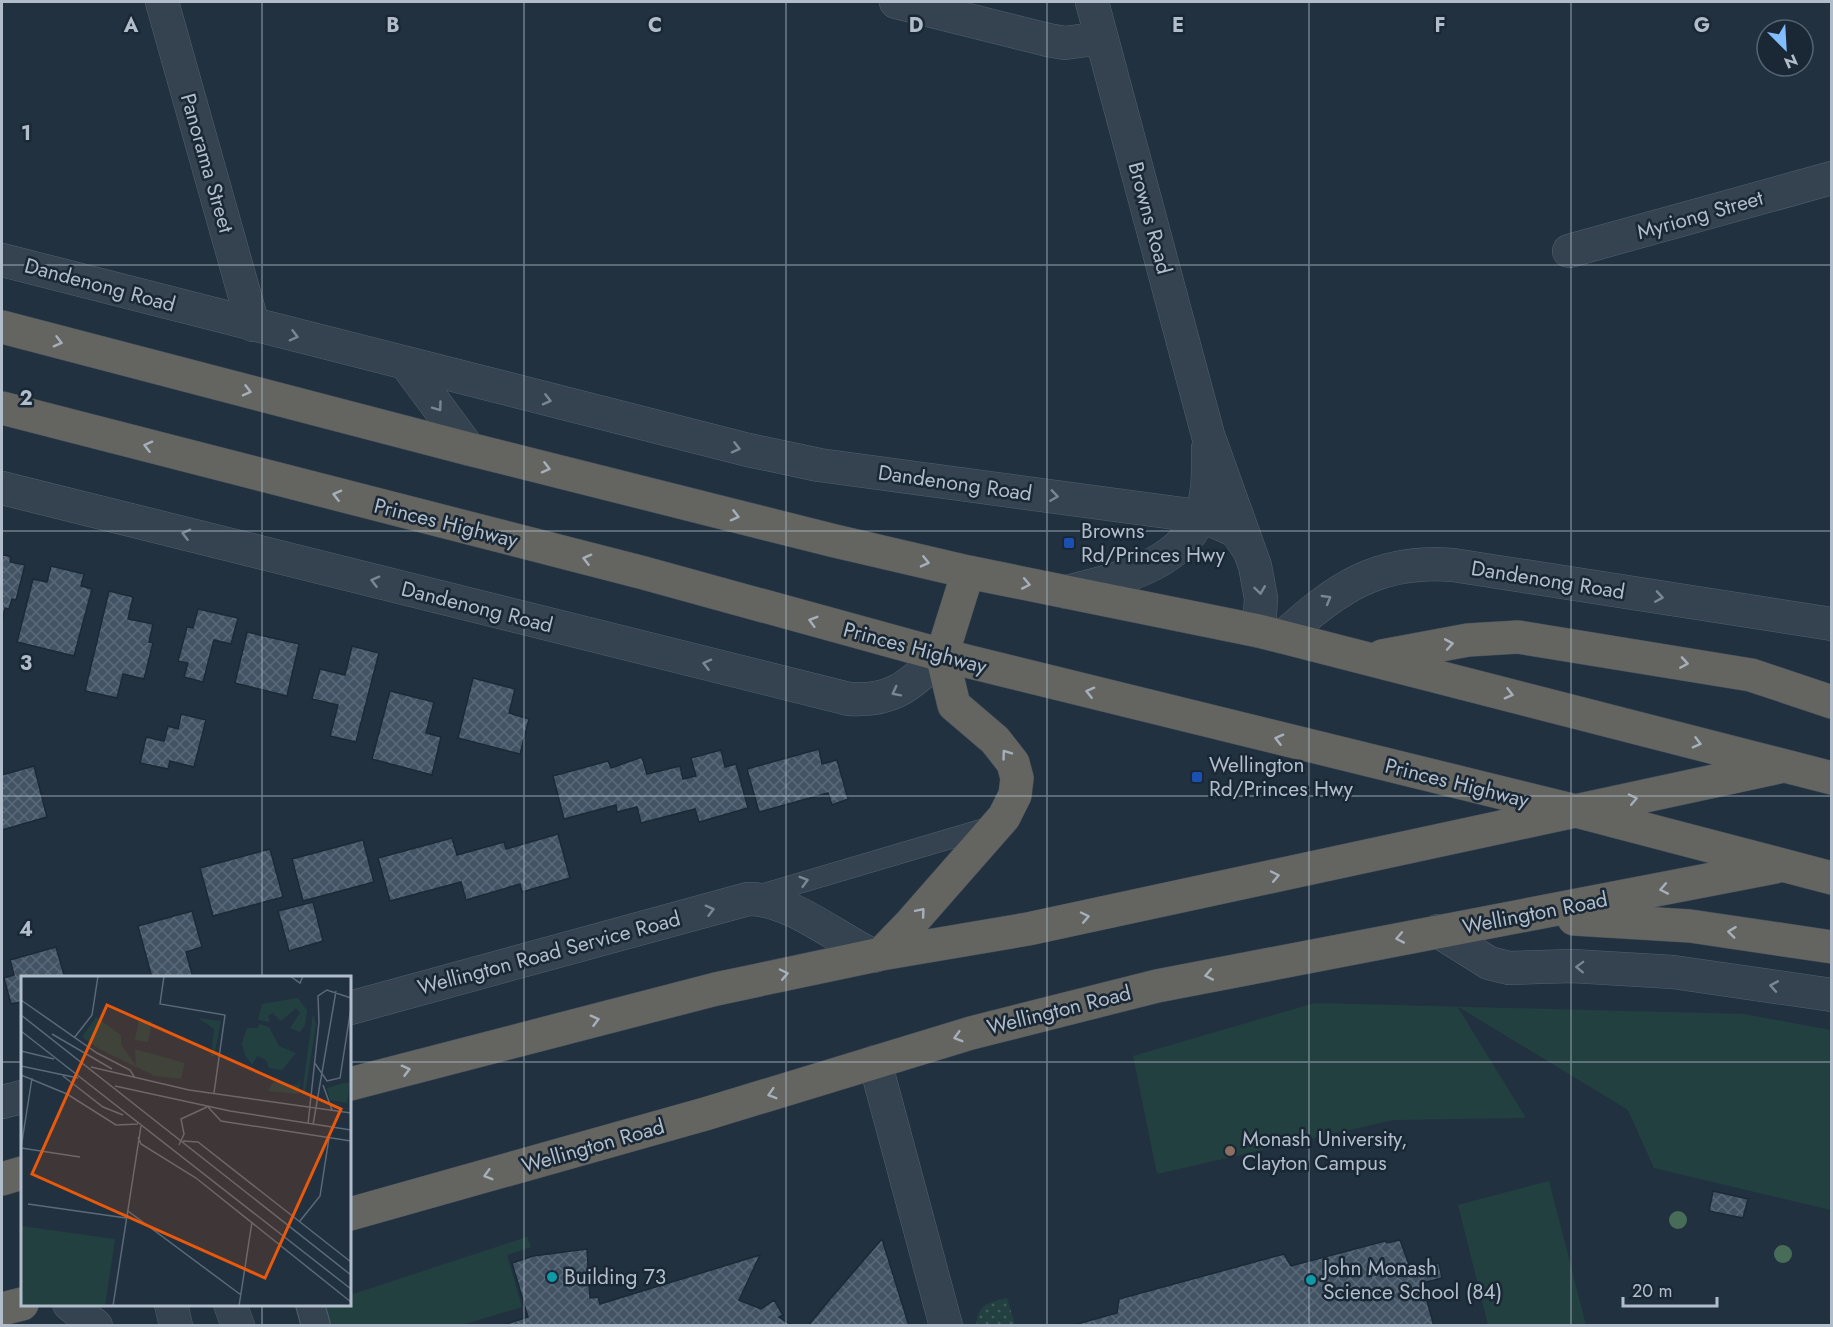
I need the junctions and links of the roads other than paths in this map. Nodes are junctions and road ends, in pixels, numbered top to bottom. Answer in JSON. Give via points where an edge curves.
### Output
{"nodes":[{"id":1,"x":162,"y":2,"type":"edge"},
{"id":2,"x":896,"y":2,"type":"edge"},
{"id":3,"x":1092,"y":2,"type":"edge"},
{"id":4,"x":1101,"y":38,"type":"junction"},
{"id":5,"x":1832,"y":178,"type":"edge"},
{"id":6,"x":1569,"y":251,"type":"dead end"},
{"id":7,"x":2,"y":260,"type":"edge"},
{"id":8,"x":253,"y":325,"type":"junction"},
{"id":9,"x":2,"y":327,"type":"edge"},
{"id":10,"x":407,"y":365,"type":"junction"},
{"id":11,"x":2,"y":408,"type":"edge"},
{"id":12,"x":1208,"y":435,"type":"junction"},
{"id":13,"x":469,"y":449,"type":"junction"},
{"id":14,"x":2,"y":488,"type":"edge"},
{"id":15,"x":1200,"y":516,"type":"junction"},
{"id":16,"x":1249,"y":550,"type":"junction"},
{"id":17,"x":968,"y":572,"type":"junction"},
{"id":18,"x":1066,"y":592,"type":"junction"},
{"id":19,"x":1832,"y":624,"type":"edge"},
{"id":20,"x":1271,"y":634,"type":"junction"},
{"id":21,"x":942,"y":655,"type":"junction"},
{"id":22,"x":1371,"y":658,"type":"junction"},
{"id":23,"x":1832,"y":702,"type":"edge"},
{"id":24,"x":1832,"y":756,"type":"edge"},
{"id":25,"x":1785,"y":766,"type":"junction"},
{"id":26,"x":1832,"y":778,"type":"edge"},
{"id":27,"x":1576,"y":811,"type":"junction"},
{"id":28,"x":999,"y":824,"type":"junction"},
{"id":29,"x":1832,"y":856,"type":"edge"},
{"id":30,"x":1783,"y":866,"type":"junction"},
{"id":31,"x":1832,"y":878,"type":"edge"},
{"id":32,"x":748,"y":899,"type":"junction"},
{"id":33,"x":1520,"y":916,"type":"junction"},
{"id":34,"x":1438,"y":931,"type":"junction"},
{"id":35,"x":1832,"y":947,"type":"edge"},
{"id":36,"x":877,"y":955,"type":"junction"},
{"id":37,"x":1832,"y":995,"type":"edge"},
{"id":38,"x":351,"y":1008,"type":"edge"},
{"id":39,"x":875,"y":1062,"type":"junction"},
{"id":40,"x":351,"y":1084,"type":"edge"},
{"id":41,"x":21,"y":1097,"type":"edge"},
{"id":42,"x":2,"y":1102,"type":"edge"},
{"id":43,"x":21,"y":1173,"type":"edge"},
{"id":44,"x":2,"y":1179,"type":"edge"},
{"id":45,"x":351,"y":1214,"type":"edge"},
{"id":46,"x":21,"y":1304,"type":"edge"},
{"id":47,"x":70,"y":1306,"type":"edge"},
{"id":48,"x":171,"y":1306,"type":"edge"},
{"id":49,"x":230,"y":1306,"type":"edge"},
{"id":50,"x":310,"y":1306,"type":"edge"},
{"id":51,"x":2,"y":1309,"type":"edge"},
{"id":52,"x":96,"y":1326,"type":"edge"},
{"id":53,"x":176,"y":1326,"type":"edge"},
{"id":54,"x":238,"y":1326,"type":"edge"},
{"id":55,"x":316,"y":1326,"type":"edge"},
{"id":56,"x":946,"y":1326,"type":"edge"}],
"edges":[{"from":1,"to":8,"type":"street","name":"Panorama Street"},
{"from":2,"to":4,"type":"street","via":[[1065,43]]},
{"from":3,"to":4,"type":"street","name":"Browns Road"},
{"from":4,"to":12,"type":"street","name":"Browns Road"},
{"from":5,"to":6,"type":"street","name":"Myriong Street"},
{"from":7,"to":8,"type":"street","name":"Dandenong Road"},
{"from":8,"to":10,"type":"street","name":"Dandenong Road","one_way":true},
{"from":9,"to":13,"type":"highway","one_way":true},
{"from":10,"to":13,"type":"street","one_way":true},
{"from":10,"to":15,"type":"street","name":"Dandenong Road","one_way":true,"via":[[736,448],[819,465]]},
{"from":21,"to":11,"type":"highway","name":"Princes Highway","one_way":true,"via":[[632,570]]},
{"from":12,"to":15,"type":"street","name":"Browns Road","via":[[1206,498]]},
{"from":12,"to":16,"type":"street","name":"Browns Road"},
{"from":13,"to":17,"type":"highway","one_way":true},
{"from":21,"to":14,"type":"street","name":"Dandenong Road","one_way":true,"via":[[899,692],[883,698],[849,699]]},
{"from":15,"to":16,"type":"street","name":"Dandenong Road","via":[[1236,531]]},
{"from":15,"to":18,"type":"street","name":"Browns Road","via":[[1183,542],[1159,561],[1112,580]]},
{"from":16,"to":20,"type":"street","name":"Browns Road","one_way":true},
{"from":17,"to":18,"type":"highway","one_way":true},
{"from":17,"to":21,"type":"highway"},
{"from":18,"to":20,"type":"highway"},
{"from":20,"to":19,"type":"street","name":"Dandenong Road","one_way":true,"via":[[1364,578],[1389,569],[1424,564]]},
{"from":20,"to":22,"type":"highway"},
{"from":27,"to":21,"type":"highway","name":"Princes Highway","one_way":true},
{"from":28,"to":21,"type":"highway","one_way":true,"via":[[1015,795],[1015,769],[1002,748],[954,705]]},
{"from":22,"to":23,"type":"highway","one_way":true,"via":[[1468,640],[1518,637],[1751,675]]},
{"from":22,"to":25,"type":"highway","one_way":true},
{"from":24,"to":25,"type":"highway"},
{"from":25,"to":26,"type":"highway"},
{"from":27,"to":25,"type":"highway","one_way":true},
{"from":27,"to":30,"type":"highway","name":"Princes Highway"},
{"from":36,"to":27,"type":"highway","one_way":true,"via":[[1028,929]]},
{"from":32,"to":28,"type":"lane","name":"Wellington Road Service Road","one_way":true},
{"from":36,"to":28,"type":"highway","one_way":true,"via":[[911,923]]},
{"from":29,"to":30,"type":"highway","name":"Wellington Road"},
{"from":30,"to":31,"type":"highway","name":"Princes Highway"},
{"from":30,"to":33,"type":"highway","name":"Wellington Road","one_way":true},
{"from":32,"to":36,"type":"street","name":"Wellington Road Service Road","via":[[782,905]]},
{"from":38,"to":32,"type":"street","name":"Wellington Road Service Road","one_way":true},
{"from":33,"to":34,"type":"highway","name":"Wellington Road"},
{"from":35,"to":33,"type":"highway","one_way":true,"via":[[1690,926]]},
{"from":37,"to":34,"type":"street","one_way":true,"via":[[1673,972],[1572,966],[1509,968],[1489,963]]},
{"from":34,"to":39,"type":"highway","name":"Wellington Road","one_way":true,"via":[[1157,986],[1051,1011]]},
{"from":40,"to":36,"type":"highway","one_way":true,"via":[[716,989]]},
{"from":39,"to":45,"type":"highway","name":"Wellington Road","one_way":true},
{"from":39,"to":56,"type":"street"},
{"from":41,"to":42,"type":"street"},
{"from":43,"to":44,"type":"highway"},
{"from":46,"to":51,"type":"highway"},
{"from":47,"to":52,"type":"street"},
{"from":48,"to":53,"type":"street"},
{"from":49,"to":54,"type":"street"},
{"from":50,"to":55,"type":"street"}]}
